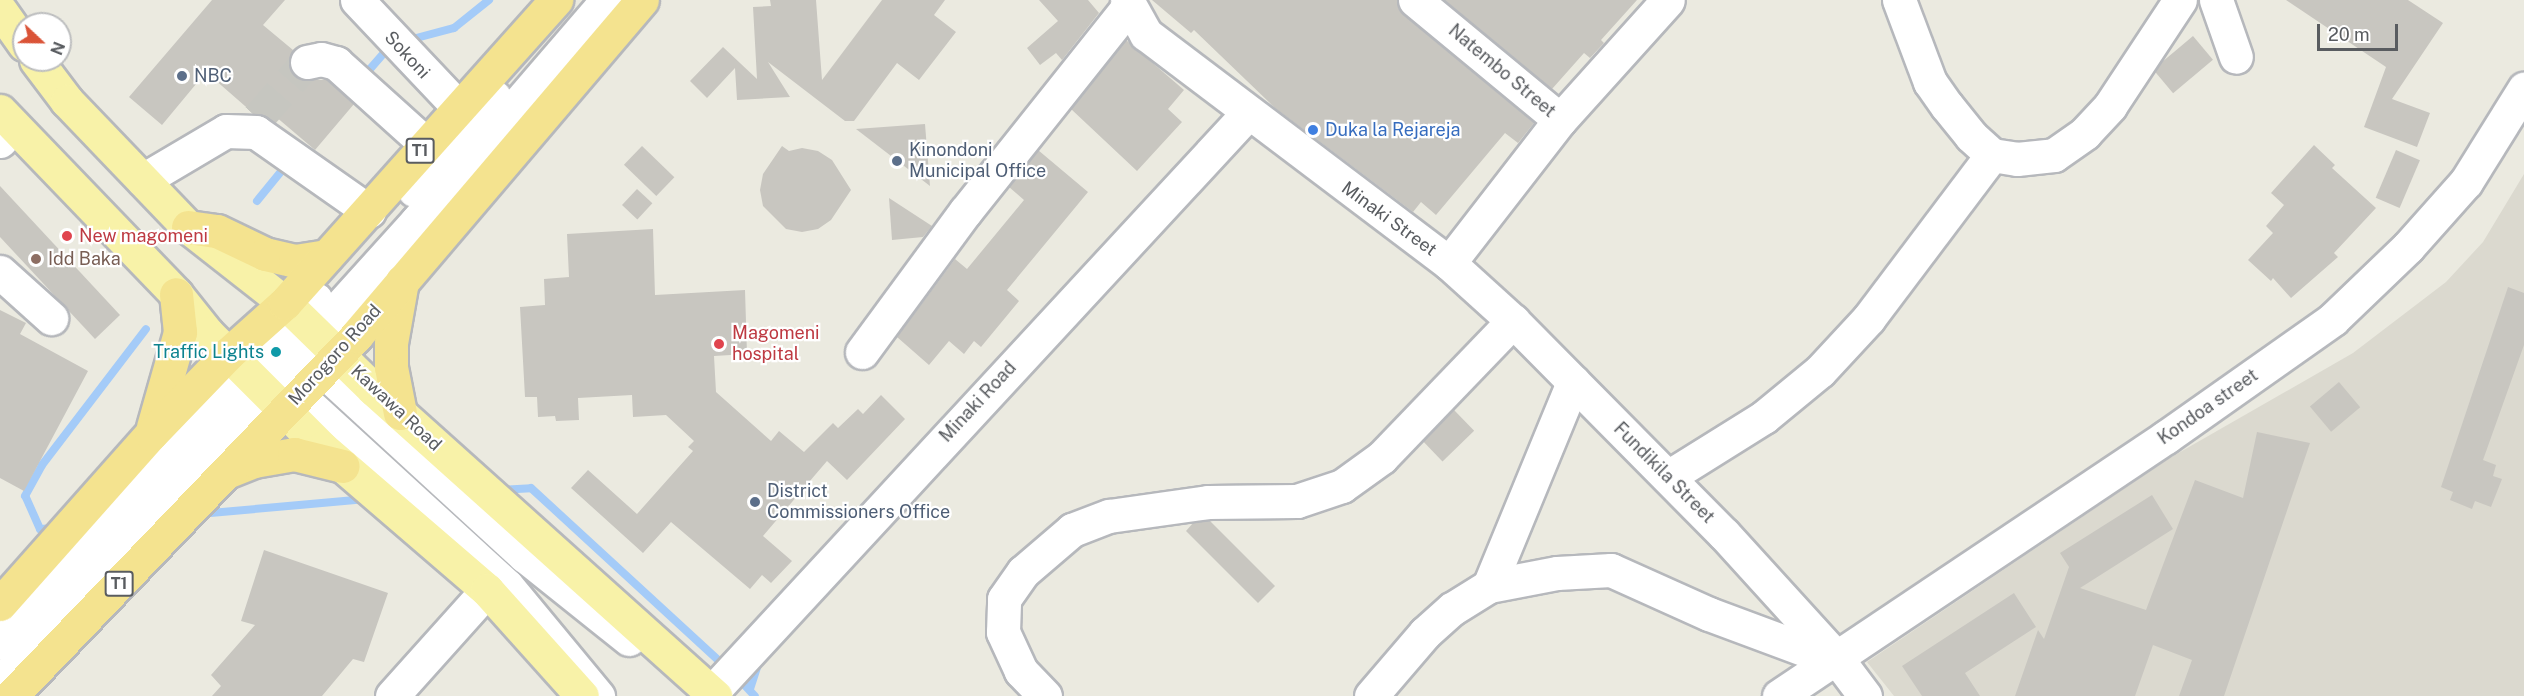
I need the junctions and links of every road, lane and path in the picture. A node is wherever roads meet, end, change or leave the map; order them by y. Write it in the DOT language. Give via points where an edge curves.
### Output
graph roads {
  1 [pos="357,0"];
  2 [pos="556,0"];
  3 [pos="581,0"];
  4 [pos="607,0"];
  5 [pos="642,0"];
  6 [pos="1415,0"];
  7 [pos="1668,0"];
  8 [pos="1899,0"];
  9 [pos="2180,0"];
  10 [pos="2216,0"];
  11 [pos="1128,3"];
  12 [pos="0,10"];
  13 [pos="12,27"];
  14 [pos="2236,57"];
  15 [pos="307,62"];
  16 [pos="45,72"];
  17 [pos="2524,89"];
  18 [pos="459,108"];
  19 [pos="1247,114"];
  20 [pos="1560,120"];
  21 [pos="4,126"];
  22 [pos="426,144"];
  23 [pos="1992,155"];
  24 [pos="143,180"];
  25 [pos="369,211"];
  26 [pos="188,227"];
  27 [pos="327,256"];
  28 [pos="1449,263"];
  29 [pos="0,272"];
  30 [pos="402,279"];
  31 [pos="176,294"];
  32 [pos="51,318"];
  33 [pos="1513,321"];
  34 [pos="296,326"];
  35 [pos="861,352"];
  36 [pos="331,363"];
  37 [pos="266,379"];
  38 [pos="1573,382"];
  39 [pos="400,413"];
  40 [pos="151,434"];
  41 [pos="343,466"];
  42 [pos="226,472"];
  43 [pos="1668,477"];
  44 [pos="1489,586"];
  45 [pos="487,590"];
  46 [pos="0,604"];
  47 [pos="0,642"];
  48 [pos="1833,657"];
  49 [pos="0,683"];
  50 [pos="706,695"];
  51 [pos="11,696"];
  52 [pos="392,696"];
  53 [pos="582,696"];
  54 [pos="598,696"];
  55 [pos="1045,696"];
  56 [pos="1371,696"];
  57 [pos="1779,696"];
  58 [pos="1865,696"];
  1 -- 18 [label="street, Sokoni"];
  2 -- 18 [label="highway, Morogoro Road / T1"];
  3 -- 34 [label="street, Morogoro Road"];
  4 -- 34 [label="street, Morogoro Road" via="417,221"];
  5 -- 30 [label="highway, Morogoro Road / T1"];
  6 -- 20 [label="street, Natembo Street"];
  7 -- 20 [label="street, Minaki Street"];
  8 -- 23 [label="street" via="1930,82 1971,136"];
  9 -- 23 [label="street" via="2110,106 2085,133 2054,155 2017,159"];
  10 -- 14 [label="street"];
  11 -- 19 [label="street, Minaki Street" via="1146,34"];
  11 -- 35 [label="street"];
  12 -- 13 [label="main road"];
  15 -- 22 [label="street" via="321,59 336,63"];
  16 -- 24 [label="main road, Kawawa Road" via="67,101"];
  17 -- 48 [label="street, Kondoa street" via="2466,182 2408,247 2332,319 2166,437"];
  18 -- 22 [label="highway, Morogoro Road / T1"];
  19 -- 28 [label="street, Minaki Street"];
  19 -- 50 [label="street, Minaki Road"];
  20 -- 28 [label="street, Minaki Street"];
  21 -- 31 [label="main road"];
  22 -- 25 [label="highway, Morogoro Road / T1"];
  23 -- 43 [label="street" via="1869,318 1820,371 1764,417"];
  24 -- 25 [label="street" via="226,131 256,132"];
  24 -- 26 [label="main road, Kawawa Road"];
  25 -- 27 [label="highway, Morogoro Road / T1"];
  26 -- 27 [label="highway" via="218,231 265,254 295,261"];
  26 -- 34 [label="main road, Kawawa Road"];
  27 -- 34 [label="highway, Morogoro Road / T1"];
  28 -- 33 [label="street, Fundikila Street"];
  29 -- 32 [label="street"];
  30 -- 36 [label="highway, Morogoro Road / T1"];
  30 -- 39 [label="highway" via="391,343 391,367"];
  31 -- 37 [label="main road" via="207,333"];
  31 -- 40 [label="highway" via="180,332"];
  33 -- 38 [label="street, Fundikila Street"];
  33 -- 55 [label="street" via="1382,457 1342,486 1297,501 1208,502 1109,516 1072,530 1023,572 1004,599 1003,632 1021,671"];
  34 -- 36 [label="main road, Kawawa Road"];
  34 -- 37 [label="highway, Morogoro Road / T1"];
  34 -- 37 [label="street, Morogoro Road"];
  36 -- 37 [label="highway, Morogoro Road / T1"];
  36 -- 39 [label="main road, Kawawa Road"];
  36 -- 50 [label="street, Kawawa Road" via="525,556"];
  37 -- 40 [label="highway, Morogoro Road / T1"];
  37 -- 41 [label="main road"];
  37 -- 42 [label="highway, Morogoro Road / T1"];
  37 -- 47 [label="street, Morogoro Road"];
  37 -- 49 [label="street, Morogoro Road"];
  37 -- 54 [label="street" via="507,586"];
  38 -- 43 [label="street, Fundikila Street"];
  38 -- 44 [label="street"];
  39 -- 50 [label="main road, Kawawa Road"];
  40 -- 46 [label="highway, Morogoro Road / T1"];
  41 -- 42 [label="highway" via="294,454 254,461"];
  41 -- 45 [label="main road"];
  42 -- 51 [label="highway, Morogoro Road / T1"];
  43 -- 48 [label="street, Fundikila Street"];
  44 -- 48 [label="street" via="1557,573 1611,570 1709,614"];
  44 -- 56 [label="street" via="1452,609 1425,633"];
  45 -- 52 [label="street"];
  45 -- 53 [label="main road"];
  48 -- 57 [label="street"];
  48 -- 58 [label="street, Fundikila Street"];
}
